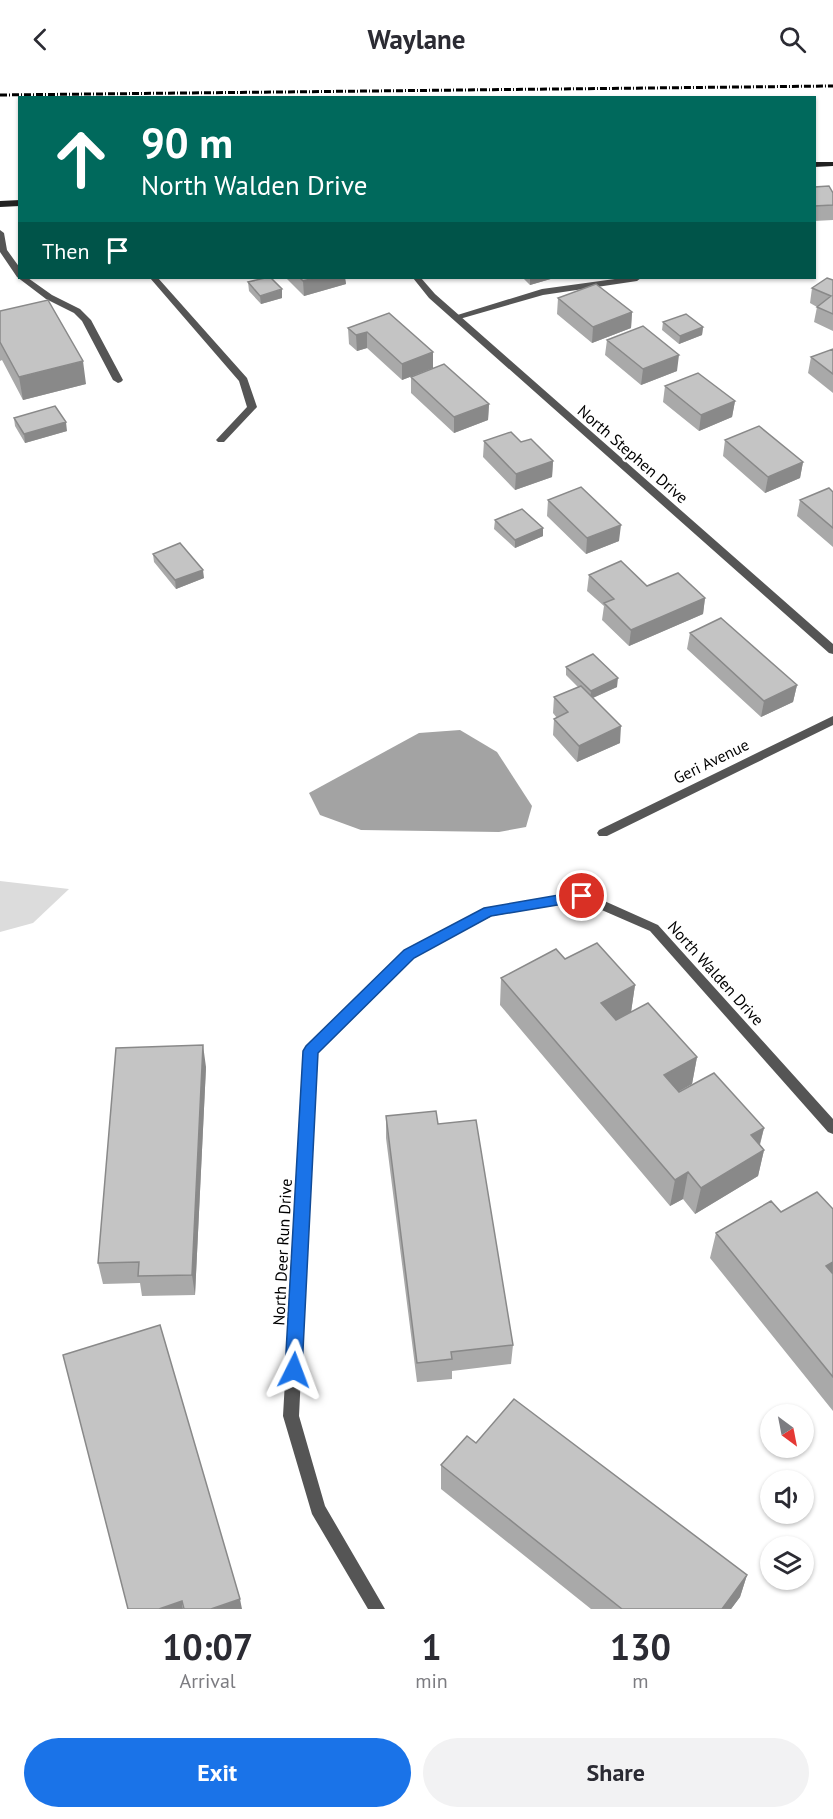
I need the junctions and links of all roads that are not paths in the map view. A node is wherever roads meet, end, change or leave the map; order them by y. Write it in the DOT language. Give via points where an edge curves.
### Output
graph roads {
  1 [pos="833,164"];
  2 [pos="816,165"];
  3 [pos="18,203"];
  4 [pos="0,204"];
  5 [pos="0,232"];
  6 [pos="18,272"];
  7 [pos="25,279"];
  8 [pos="155,279"];
  9 [pos="418,279"];
  10 [pos="630,279"];
  11 [pos="456,317"];
  12 [pos="118,380"];
  13 [pos="221,440"];
  14 [pos="833,650"];
  15 [pos="833,720"];
  16 [pos="603,833"];
  17 [pos="409,954"];
  18 [pos="833,1128"];
  19 [pos="377,1609"];
  1 -- 2 [label="street"];
  3 -- 4 [label="street"];
  5 -- 6 [label="street" via="3,250"];
  7 -- 12 [label="street" via="77,311"];
  8 -- 13 [label="street" via="244,380 252,407"];
  9 -- 11 [label="street, North Stephen Drive"];
  10 -- 11 [label="street" via="542,292"];
  11 -- 14 [label="street, North Stephen Drive"];
  15 -- 16 [label="street, Geri Avenue"];
  17 -- 18 [label="street, North Walden Drive" via="489,912 582,896 654,928"];
  17 -- 19 [label="street, North Deer Run Drive" via="311,1051 291,1416 318,1509"];
}
